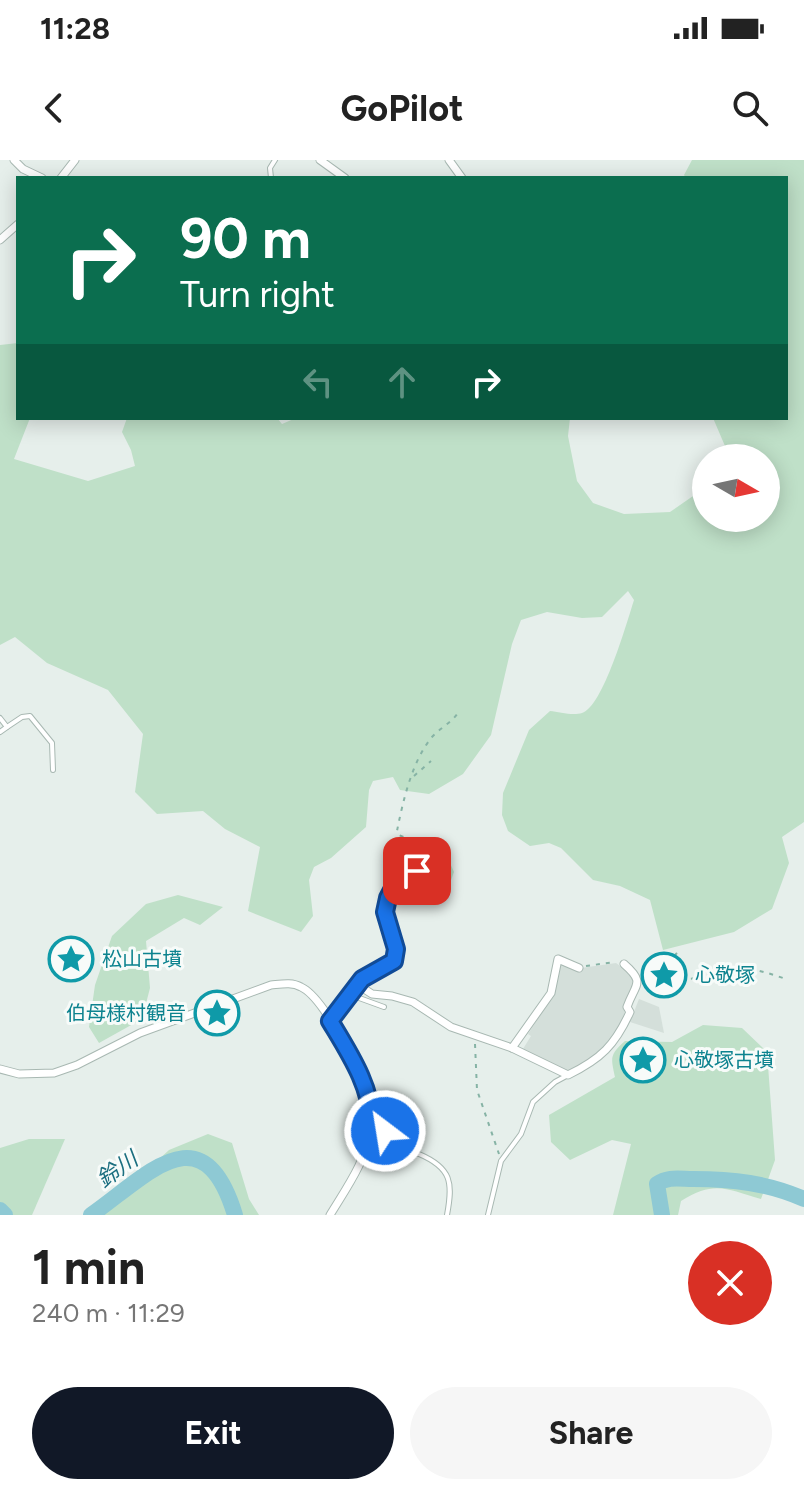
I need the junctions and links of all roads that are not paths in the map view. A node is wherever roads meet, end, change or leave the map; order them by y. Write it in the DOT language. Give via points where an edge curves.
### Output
graph roads {
  1 [pos="14,160"];
  2 [pos="75,160"];
  3 [pos="320,160"];
  4 [pos="38,176"];
  5 [pos="63,176"];
  6 [pos="342,176"];
  7 [pos="16,226"];
  8 [pos="0,240"];
  9 [pos="0,718"];
  10 [pos="7,727"];
  11 [pos="0,732"];
  12 [pos="53,770"];
  13 [pos="446,860"];
  14 [pos="405,874"];
  15 [pos="624,964"];
  16 [pos="579,968"];
  17 [pos="358,985"];
  18 [pos="351,995"];
  19 [pos="384,1007"];
  20 [pos="330,1021"];
  21 [pos="512,1048"];
  22 [pos="0,1069"];
  23 [pos="568,1075"];
  24 [pos="371,1126"];
  25 [pos="330,1215"];
  26 [pos="447,1215"];
  27 [pos="488,1215"];
  1 -- 4 [label="street"];
  2 -- 5 [label="street"];
  3 -- 6 [label="street"];
  7 -- 8 [label="street"];
  9 -- 10 [label="lane"];
  10 -- 11 [label="lane"];
  10 -- 12 [label="lane" via="30,716 52,743"];
  13 -- 14 [label="lane" via="434,858"];
  14 -- 17 [label="street" via="385,912 397,955"];
  15 -- 23 [label="street" via="638,981 618,1038 589,1065"];
  16 -- 21 [label="street" via="558,959 551,993"];
  17 -- 18 [label="street"];
  17 -- 21 [label="street" via="372,994 413,1002 451,1027"];
  18 -- 19 [label="lane"];
  18 -- 20 [label="street"];
  20 -- 22 [label="street" via="301,986 271,985 140,1033 54,1073"];
  20 -- 24 [label="street" via="364,1085"];
  21 -- 23 [label="street"];
  23 -- 27 [label="lane" via="533,1102 521,1134 501,1161"];
  24 -- 25 [label="street" via="364,1155"];
  24 -- 26 [label="lane" via="446,1175 451,1183"];
}
